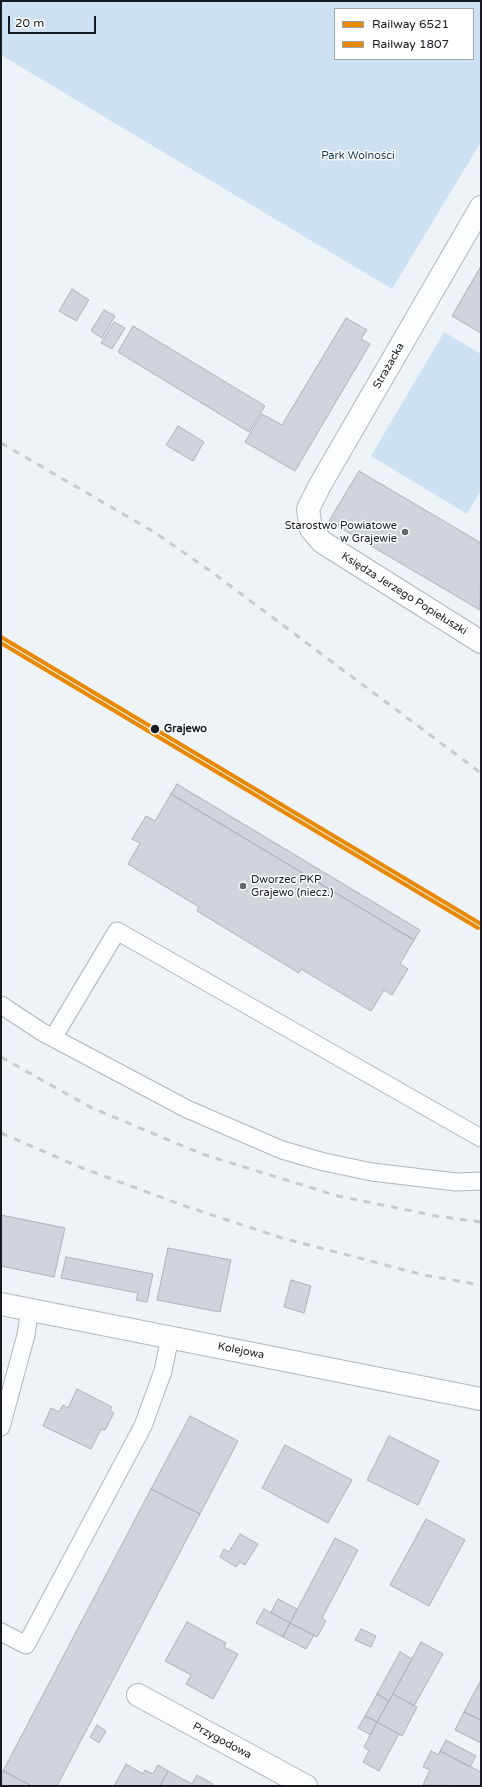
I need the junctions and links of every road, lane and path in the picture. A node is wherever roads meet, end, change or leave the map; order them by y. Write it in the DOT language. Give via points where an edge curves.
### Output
graph roads {
  1 [pos="481,207"];
  2 [pos="310,529"];
  3 [pos="481,642"];
  4 [pos="1,1005"];
  5 [pos="53,1038"];
  6 [pos="481,1138"];
  7 [pos="481,1181"];
  8 [pos="1,1304"];
  9 [pos="30,1308"];
  10 [pos="170,1337"];
  11 [pos="481,1399"];
  12 [pos="1,1426"];
  13 [pos="1,1632"];
  14 [pos="138,1695"];
  15 [pos="306,1786"];
  1 -- 2 [label="street, Strażacka" via="320,485 308,509"];
  2 -- 3 [label="street, Księdza Jerzego Popiełuszki" via="322,542 339,554"];
  4 -- 5 [label="lane"];
  5 -- 6 [label="lane" via="116,931"];
  5 -- 7 [label="lane" via="187,1108 282,1150 372,1172 456,1182"];
  8 -- 9 [label="street, Kolejowa"];
  9 -- 10 [label="street, Kolejowa"];
  9 -- 12 [label="lane" via="26,1335"];
  10 -- 11 [label="street, Kolejowa"];
  10 -- 13 [label="lane" via="163,1371 143,1426 26,1645"];
  14 -- 15 [label="street, Przygodowa"];
}
